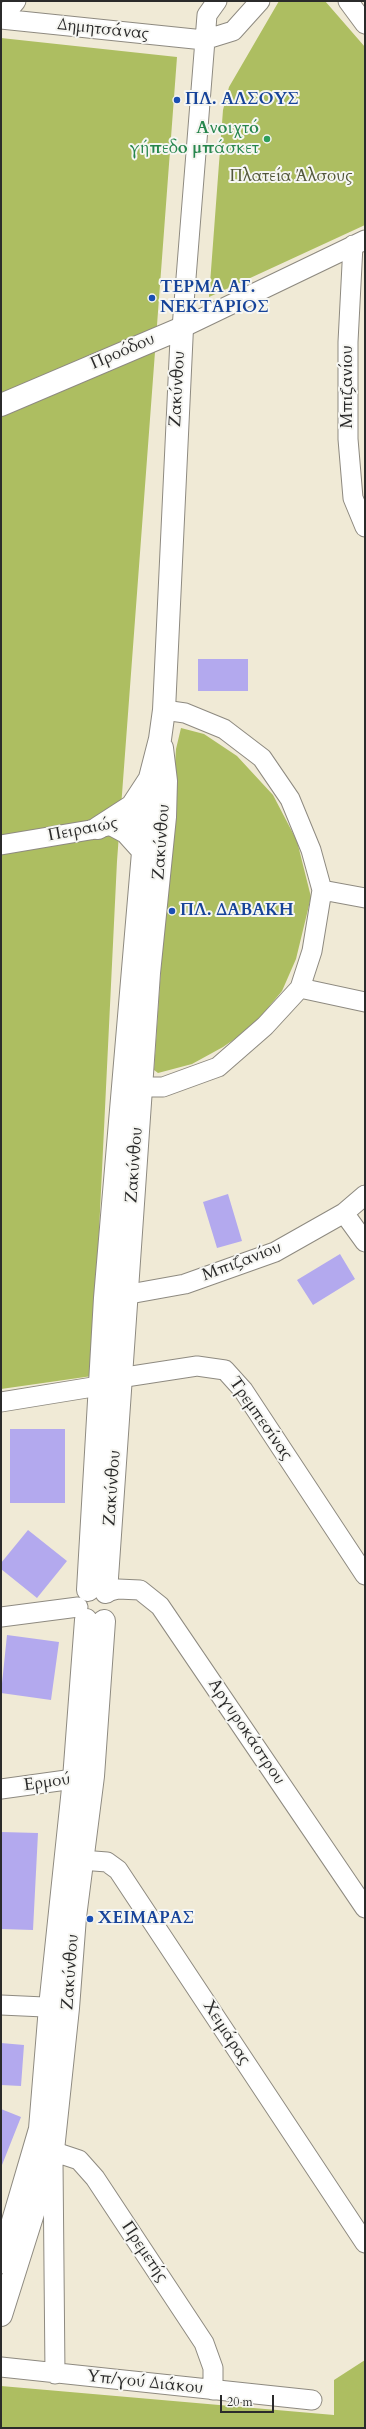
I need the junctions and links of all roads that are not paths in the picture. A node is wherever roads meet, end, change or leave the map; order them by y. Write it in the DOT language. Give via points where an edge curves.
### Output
graph roads {
  1 [pos="16,1"];
  2 [pos="217,1"];
  3 [pos="260,1"];
  4 [pos="348,1"];
  5 [pos="1,19"];
  6 [pos="365,24"];
  7 [pos="204,40"];
  8 [pos="359,243"];
  9 [pos="182,328"];
  10 [pos="1,404"];
  11 [pos="365,527"];
  12 [pos="164,710"];
  13 [pos="160,739"];
  14 [pos="150,778"];
  15 [pos="156,817"];
  16 [pos="106,826"];
  17 [pos="1,845"];
  18 [pos="144,852"];
  19 [pos="322,890"];
  20 [pos="365,898"];
  21 [pos="300,988"];
  22 [pos="365,1002"];
  23 [pos="141,1087"];
  24 [pos="365,1195"];
  25 [pos="344,1213"];
  26 [pos="365,1242"];
  27 [pos="116,1297"];
  28 [pos="119,1378"];
  29 [pos="99,1386"];
  30 [pos="1,1402"];
  31 [pos="365,1575"];
  32 [pos="92,1606"];
  33 [pos="1,1617"];
  34 [pos="83,1777"];
  35 [pos="1,1789"];
  36 [pos="74,1860"];
  37 [pos="365,1908"];
  38 [pos="1,2005"];
  39 [pos="59,2007"];
  40 [pos="44,2148"];
  41 [pos="357,2218"];
  42 [pos="365,2243"];
  43 [pos="1,2262"];
  44 [pos="1,2315"];
  45 [pos="1,2367"];
  46 [pos="55,2374"];
  47 [pos="213,2390"];
  48 [pos="312,2400"];
  1 -- 5 [label="street"];
  2 -- 7 [label="street, Ζακύνθου" via="207,16"];
  3 -- 7 [label="street" via="233,31"];
  4 -- 6 [label="street"];
  5 -- 7 [label="street, Δημητσάνας"];
  7 -- 9 [label="street, Ζακύνθου"];
  8 -- 9 [label="street, Προόδου"];
  8 -- 11 [label="street, Μπιζανίου" via="348,342 348,439 353,498"];
  9 -- 10 [label="street, Προόδου"];
  9 -- 12 [label="street, Ζακύνθου"];
  12 -- 13 [label="street, Ζακύνθου"];
  12 -- 19 [label="street" via="185,713 224,729 262,758 290,799 311,850"];
  13 -- 14 [label="street, Ζακύνθου"];
  13 -- 15 [label="street, Ζακύνθου" via="166,781"];
  14 -- 15 [label="street, Ζακύνθου"];
  14 -- 16 [label="street" via="132,806"];
  15 -- 16 [label="street, Πειραιώς"];
  15 -- 18 [label="street, Ζακύνθου"];
  15 -- 23 [label="street, Ζακύνθου"];
  16 -- 17 [label="street, Πειραιώς"];
  16 -- 18 [label="street" via="126,832"];
  18 -- 27 [label="street, Ζακύνθου"];
  19 -- 20 [label="street"];
  19 -- 21 [label="street" via="312,951"];
  21 -- 22 [label="street"];
  21 -- 23 [label="street" via="265,1026 218,1067 163,1087"];
  23 -- 27 [label="street, Ζακύνθου"];
  24 -- 25 [label="street, Μπιζανίου"];
  25 -- 26 [label="street"];
  25 -- 27 [label="street, Μπιζανίου" via="275,1252 185,1284"];
  27 -- 28 [label="street, Ζακύνθου"];
  27 -- 29 [label="street, Ζακύνθου"];
  28 -- 29 [label="street, Τρεμπεσίνας"];
  28 -- 31 [label="street, Τρεμπεσίνας" via="197,1366 225,1370 243,1390"];
  28 -- 32 [label="street, Ζακύνθου"];
  29 -- 30 [label="street, Τρεμπεσίνας"];
  29 -- 32 [label="street, Ζακύνθου"];
  32 -- 33 [label="street, Αργυροκάστρου"];
  32 -- 34 [label="street, Ζακύνθου"];
  32 -- 37 [label="street, Αργυροκάστρου" via="118,1588 140,1590 160,1606"];
  34 -- 35 [label="street, Ερμού"];
  34 -- 36 [label="street, Ζακύνθου"];
  36 -- 39 [label="street, Ζακύνθου" via="74,1917"];
  36 -- 41 [label="street, Χειμάρας" via="107,1862 118,1870"];
  38 -- 39 [label="street"];
  39 -- 40 [label="street, Ζακύνθου"];
  40 -- 43 [label="street, Ζακύνθου"];
  40 -- 44 [label="street, Ζακύνθου"];
  40 -- 46 [label="street"];
  40 -- 47 [label="street, Πρεμετής" via="78,2160 95,2178 204,2343 213,2368"];
  41 -- 42 [label="street, Χειμάρας"];
  45 -- 46 [label="street, Υπ/γού Διάκου"];
  46 -- 47 [label="street, Υπ/γού Διάκου"];
  47 -- 48 [label="street, Υπ/γού Διάκου"];
}
